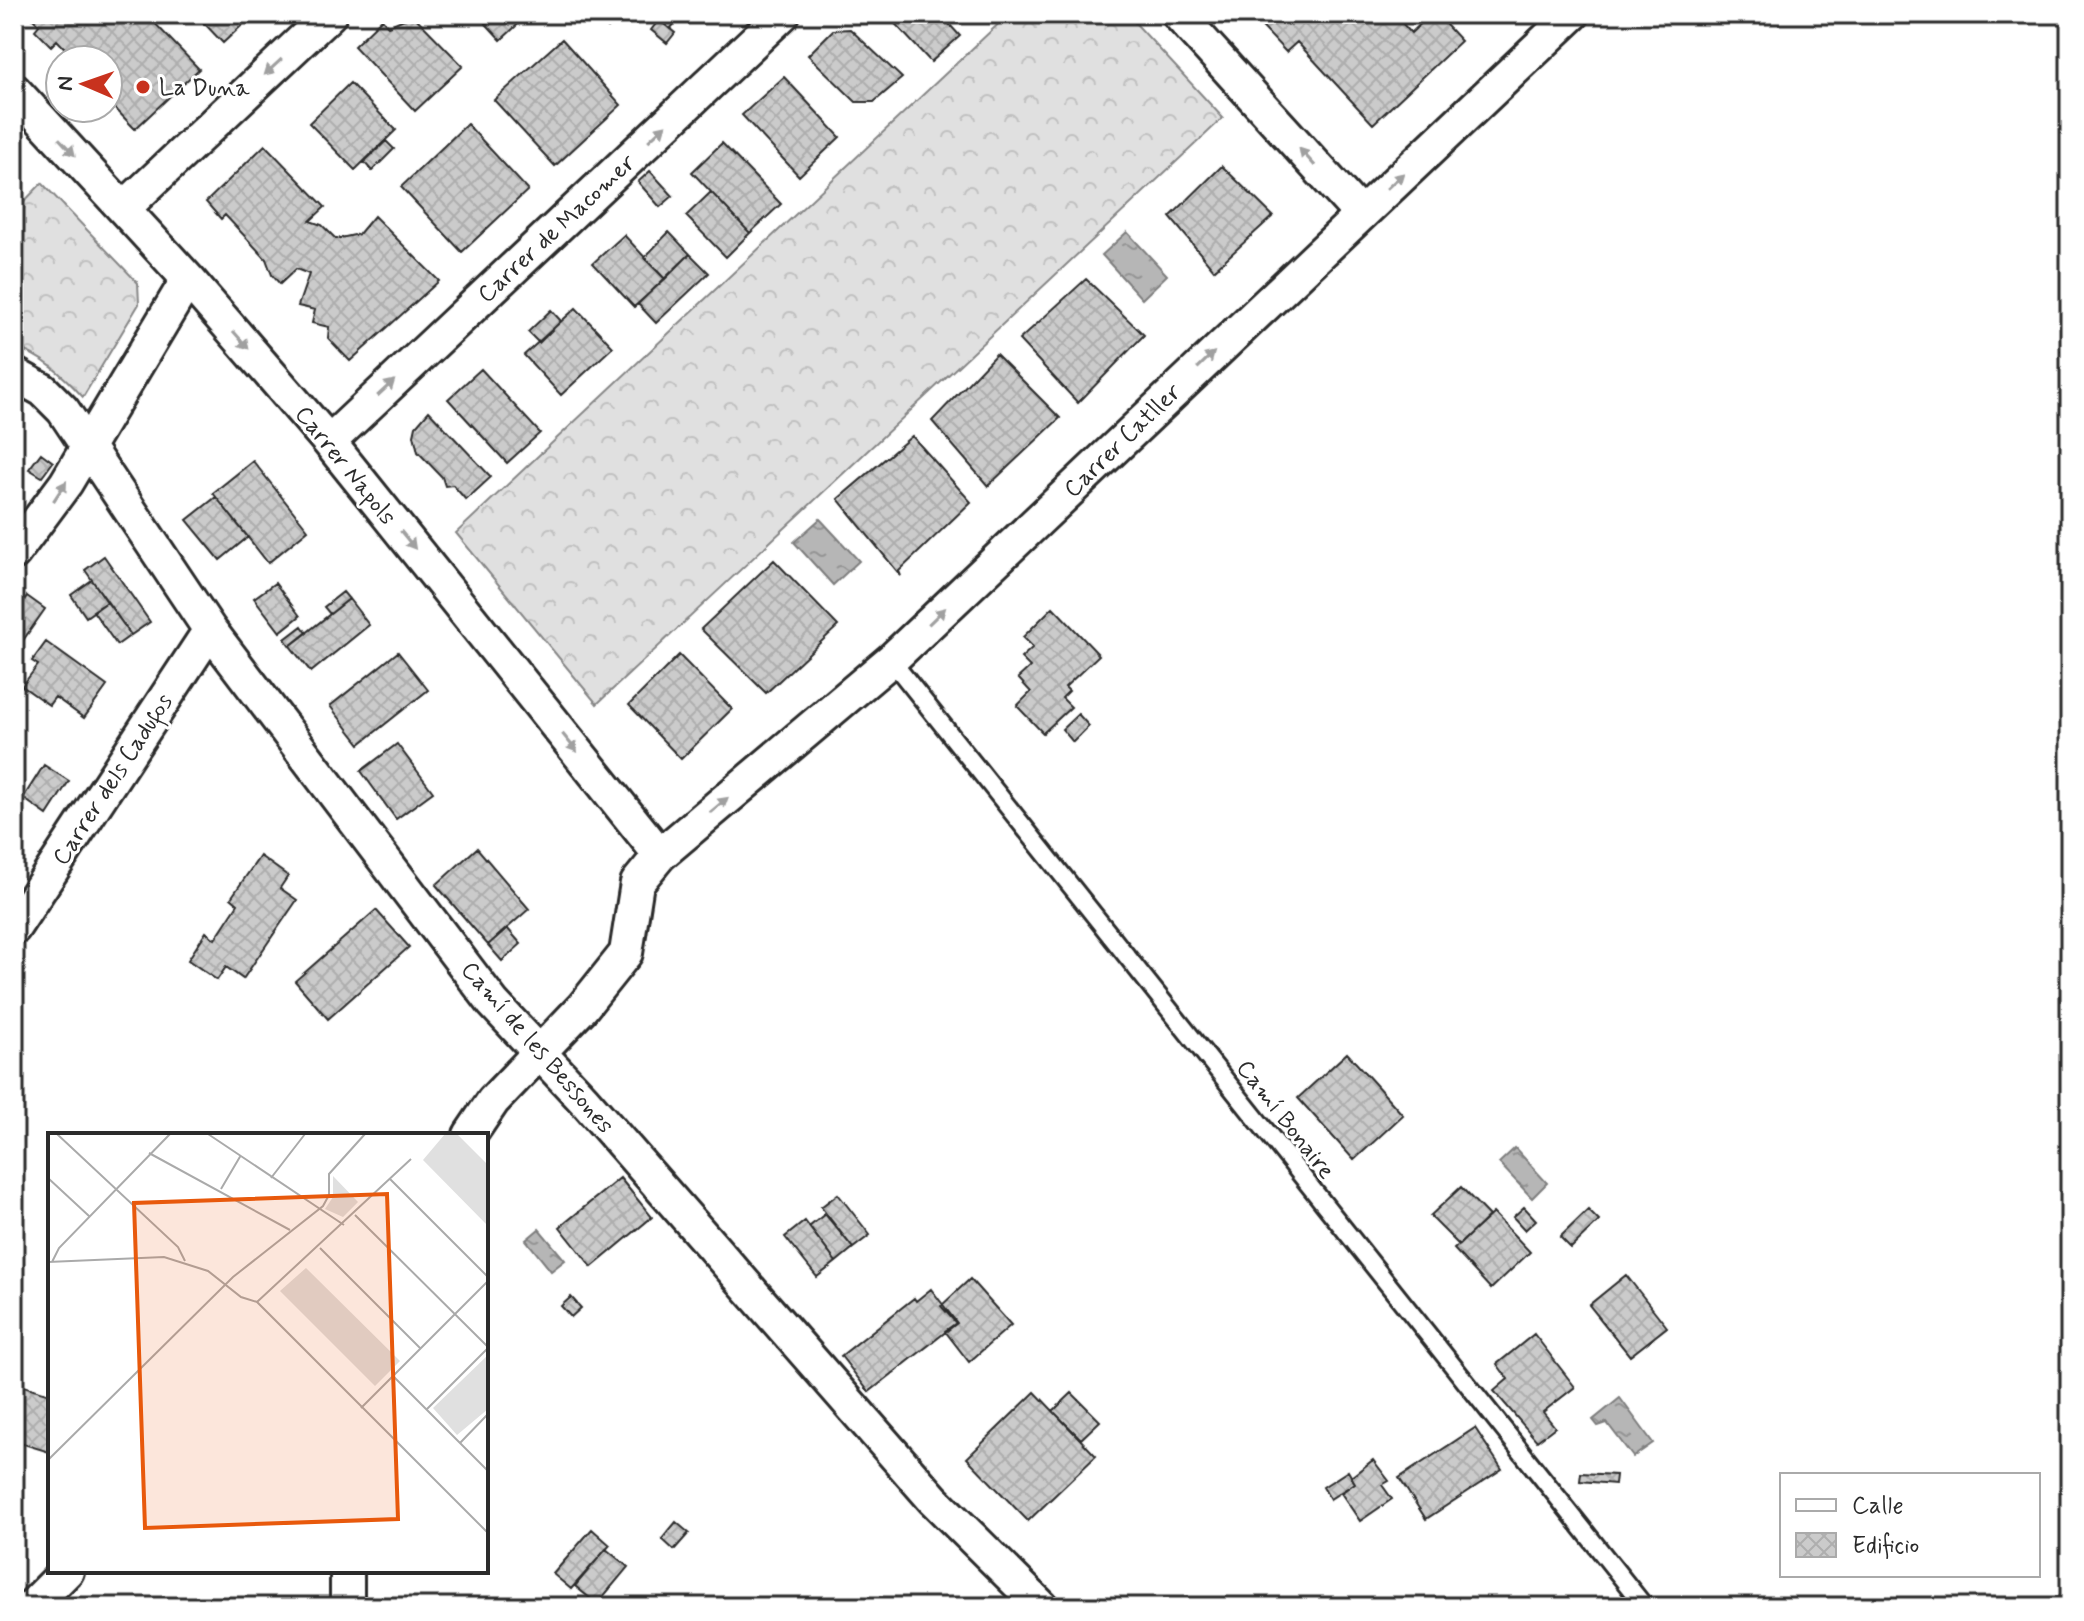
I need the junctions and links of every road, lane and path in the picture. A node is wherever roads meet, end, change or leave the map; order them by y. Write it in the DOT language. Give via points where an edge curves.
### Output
graph roads {
  1 [pos="330,14"];
  2 [pos="783,14"];
  3 [pos="1178,14"];
  4 [pos="1573,14"];
  5 [pos="14,90"];
  6 [pos="124,208"];
  7 [pos="1360,214"];
  8 [pos="188,279"];
  9 [pos="14,374"];
  10 [pos="329,442"];
  11 [pos="87,444"];
  12 [pos="14,553"];
  13 [pos="210,630"];
  14 [pos="891,660"];
  15 [pos="660,855"];
  16 [pos="14,928"];
  17 [pos="538,1052"];
  18 [pos="471,1133"];
  19 [pos="65,1573"];
  20 [pos="347,1573"];
  21 [pos="31,1607"];
  22 [pos="347,1607"];
  23 [pos="1042,1607"];
  24 [pos="1645,1607"];
  1 -- 6 [label="street, one-way"];
  10 -- 2 [label="street, Carrer de Macomer, one-way"];
  7 -- 3 [label="street, one-way"];
  7 -- 4 [label="street, Carrer Catller, one-way"];
  5 -- 6 [label="street, Carrer Napols, one-way"];
  6 -- 8 [label="street, Carrer Napols"];
  14 -- 7 [label="street, Carrer Catller, one-way"];
  8 -- 10 [label="street, Carrer Napols, one-way"];
  8 -- 11 [label="street"];
  9 -- 11 [label="street, Camí de les Bessones" via="43,390"];
  10 -- 15 [label="street, Carrer Napols, one-way"];
  12 -- 11 [label="street, one-way"];
  11 -- 13 [label="street, Camí de les Bessones"];
  13 -- 16 [label="street, Carrer dels Cadufos"];
  13 -- 17 [label="street, Camí de les Bessones" via="493,1003"];
  15 -- 14 [label="street, Carrer Catller, one-way"];
  14 -- 24 [label="lane, Camí Bonaire"];
  15 -- 17 [label="street, Carrer Catller" via="637,883 626,953"];
  17 -- 18 [label="street, Carrer Catller"];
  17 -- 23 [label="street, Camí de les Bessones" via="933,1499"];
  19 -- 21 [label="street"];
  20 -- 22 [label="street"];
}
